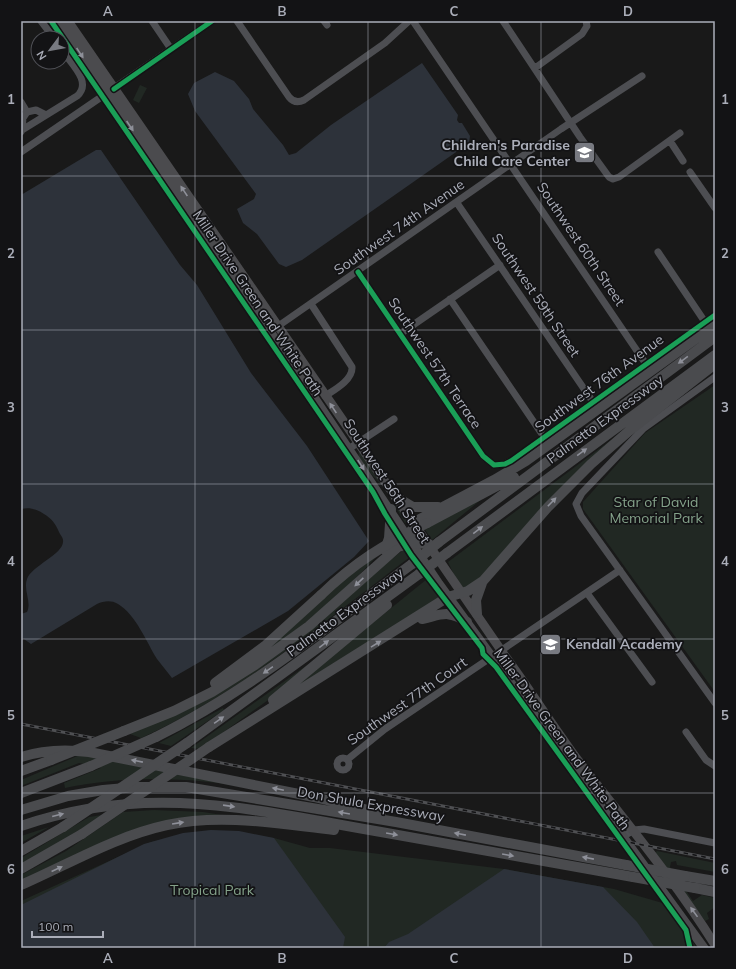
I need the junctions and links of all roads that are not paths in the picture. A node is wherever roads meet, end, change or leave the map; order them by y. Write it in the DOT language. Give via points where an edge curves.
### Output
graph roads {
  1 [pos="41,21"];
  2 [pos="58,21"];
  3 [pos="68,21"];
  4 [pos="152,21"];
  5 [pos="212,21"];
  6 [pos="238,21"];
  7 [pos="409,21"];
  8 [pos="413,21"];
  9 [pos="503,21"];
  10 [pos="587,24"];
  11 [pos="48,30"];
  12 [pos="171,49"];
  13 [pos="70,62"];
  14 [pos="535,68"];
  15 [pos="642,76"];
  16 [pos="111,91"];
  17 [pos="21,102"];
  18 [pos="27,112"];
  19 [pos="46,115"];
  20 [pos="571,123"];
  21 [pos="21,131"];
  22 [pos="680,133"];
  23 [pos="670,142"];
  24 [pos="21,152"];
  25 [pos="684,161"];
  26 [pos="511,165"];
  27 [pos="690,172"];
  28 [pos="457,203"];
  29 [pos="714,203"];
  30 [pos="658,252"];
  31 [pos="500,265"];
  32 [pos="358,272"];
  33 [pos="450,299"];
  34 [pos="311,304"];
  35 [pos="715,315"];
  36 [pos="710,323"];
  37 [pos="274,329"];
  38 [pos="400,334"];
  39 [pos="715,337"];
  40 [pos="715,355"];
  41 [pos="646,364"];
  42 [pos="715,364"];
  43 [pos="715,376"];
  44 [pos="321,399"];
  45 [pos="593,402"];
  46 [pos="394,419"];
  47 [pos="544,437"];
  48 [pos="354,446"];
  49 [pos="554,456"];
  50 [pos="494,465"];
  51 [pos="396,498"];
  52 [pos="442,507"];
  53 [pos="391,509"];
  54 [pos="415,524"];
  55 [pos="412,543"];
  56 [pos="429,544"];
  57 [pos="376,566"];
  58 [pos="620,570"];
  59 [pos="483,581"];
  60 [pos="407,583"];
  61 [pos="462,592"];
  62 [pos="587,593"];
  63 [pos="448,597"];
  64 [pos="477,614"];
  65 [pos="416,618"];
  66 [pos="467,622"];
  67 [pos="502,651"];
  68 [pos="494,656"];
  69 [pos="652,682"];
  70 [pos="715,703"];
  71 [pos="160,716"];
  72 [pos="253,718"];
  73 [pos="686,732"];
  74 [pos="21,757"];
  75 [pos="348,759"];
  76 [pos="46,762"];
  77 [pos="715,766"];
  78 [pos="21,771"];
  79 [pos="21,776"];
  80 [pos="21,793"];
  81 [pos="21,810"];
  82 [pos="396,822"];
  83 [pos="21,826"];
  84 [pos="354,828"];
  85 [pos="634,830"];
  86 [pos="624,836"];
  87 [pos="715,843"];
  88 [pos="21,851"];
  89 [pos="21,869"];
  90 [pos="715,881"];
  91 [pos="21,885"];
  92 [pos="715,892"];
  93 [pos="715,945"];
  94 [pos="704,948"];
  1 -- 11 [label="street"];
  2 -- 16 [label="main road, Southwest 56th Street, one-way"];
  3 -- 16 [label="main road, Southwest 56th Street"];
  4 -- 12 [label="street"];
  5 -- 12 [label="street"];
  6 -- 7 [label="street" via="289,97 296,102 304,100 386,43"];
  8 -- 26 [label="street, Southwest 60th Street"];
  9 -- 14 [label="street"];
  10 -- 14 [label="street" via="578,37"];
  12 -- 16 [label="street"];
  13 -- 19 [label="street" via="84,86 77,96"];
  14 -- 20 [label="street"];
  15 -- 20 [label="street, Southwest 74th Avenue"];
  16 -- 24 [label="street"];
  16 -- 37 [label="main road, Southwest 56th Street"];
  17 -- 18 [label="street"];
  18 -- 19 [label="street" via="36,110"];
  18 -- 21 [label="street" via="23,118"];
  19 -- 21 [label="street"];
  20 -- 23 [label="street" via="607,175 614,178"];
  20 -- 26 [label="street, Southwest 74th Avenue"];
  22 -- 23 [label="street"];
  23 -- 25 [label="street"];
  26 -- 28 [label="street, Southwest 74th Avenue"];
  26 -- 41 [label="street, Southwest 60th Street"];
  27 -- 29 [label="street"];
  28 -- 31 [label="street, Southwest 59th Street"];
  28 -- 32 [label="street, Southwest 74th Avenue"];
  30 -- 36 [label="street"];
  31 -- 33 [label="street"];
  31 -- 45 [label="street, Southwest 59th Street"];
  32 -- 34 [label="street, Southwest 74th Avenue"];
  32 -- 38 [label="street, Southwest 57th Terrace"];
  33 -- 38 [label="street"];
  33 -- 47 [label="street"];
  34 -- 37 [label="street, Southwest 74th Avenue"];
  34 -- 44 [label="street" via="350,361 352,371 343,383"];
  35 -- 36 [label="street, Southwest 76th Avenue"];
  36 -- 41 [label="street, Southwest 76th Avenue"];
  36 -- 52 [label="highway" via="526,461"];
  37 -- 44 [label="main road, Southwest 56th Street"];
  38 -- 50 [label="street, Southwest 57th Terrace" via="483,456"];
  39 -- 49 [label="highway, Palmetto Expressway, one-way"];
  60 -- 40 [label="highway, Palmetto Expressway, one-way, bridge"];
  41 -- 45 [label="street, Southwest 76th Avenue"];
  59 -- 42 [label="highway, one-way" via="582,472 625,434"];
  43 -- 58 [label="street" via="635,436 576,502 579,513"];
  44 -- 48 [label="main road, Southwest 56th Street"];
  45 -- 47 [label="street, Southwest 76th Avenue"];
  46 -- 48 [label="street"];
  47 -- 50 [label="street, Southwest 76th Avenue" via="509,463"];
  48 -- 51 [label="main road, Southwest 56th Street"];
  48 -- 53 [label="main road, Southwest 56th Street, one-way"];
  49 -- 71 [label="highway, bridge" via="537,462 487,492 368,555 243,663"];
  49 -- 80 [label="highway, Palmetto Expressway, one-way, bridge" via="241,689 203,713 156,737"];
  51 -- 52 [label="highway" via="418,508"];
  51 -- 54 [label="main road, Southwest 56th Street"];
  52 -- 54 [label="highway"];
  53 -- 55 [label="main road, Southwest 56th Street"];
  53 -- 57 [label="highway" via="389,538"];
  54 -- 55 [label="highway" via="412,530"];
  54 -- 56 [label="main road, Southwest 56th Street"];
  55 -- 56 [label="highway"];
  55 -- 57 [label="highway" via="398,547"];
  55 -- 63 [label="main road, Southwest 56th Street"];
  56 -- 61 [label="main road, Southwest 56th Street"];
  57 -- 71 [label="highway, one-way" via="318,619 269,655 212,692"];
  58 -- 62 [label="street, Southwest 77th Court"];
  58 -- 70 [label="street"];
  59 -- 61 [label="highway"];
  59 -- 64 [label="highway" via="477,596"];
  60 -- 72 [label="highway" via="398,596"];
  88 -- 60 [label="highway, Palmetto Expressway, one-way, bridge" via="187,743"];
  61 -- 63 [label="highway"];
  61 -- 64 [label="main road, Southwest 56th Street"];
  62 -- 67 [label="street, Southwest 77th Court"];
  62 -- 69 [label="street"];
  63 -- 65 [label="highway"];
  63 -- 66 [label="main road, Southwest 56th Street"];
  64 -- 67 [label="main road, Southwest 56th Street"];
  65 -- 66 [label="highway" via="424,619 442,614 454,615"];
  72 -- 65 [label="highway, one-way"];
  66 -- 68 [label="main road, Southwest 56th Street"];
  67 -- 68 [label="street, Southwest 77th Court"];
  67 -- 85 [label="main road, Southwest 56th Street" via="577,758"];
  68 -- 75 [label="street, Southwest 77th Court" via="381,732"];
  68 -- 86 [label="main road, Southwest 56th Street"];
  71 -- 76 [label="highway, bridge"];
  72 -- 89 [label="highway, bridge" via="82,834"];
  73 -- 77 [label="street" via="706,760"];
  82 -- 74 [label="highway, one-way" via="388,814 314,797 89,752 47,751"];
  76 -- 78 [label="highway"];
  76 -- 79 [label="highway"];
  82 -- 81 [label="highway, Don Shula Expressway, one-way" via="186,787 103,790 68,796"];
  90 -- 82 [label="highway, Don Shula Expressway, one-way, bridge"];
  83 -- 84 [label="highway, Don Shula Expressway, one-way" via="60,814 100,806 168,802 218,805"];
  91 -- 84 [label="highway, one-way" via="128,836 181,822 222,819 334,830"];
  84 -- 92 [label="highway, Don Shula Expressway, one-way, bridge"];
  85 -- 86 [label="street"];
  85 -- 87 [label="street" via="646,829"];
  93 -- 85 [label="main road, Southwest 56th Street, one-way"];
  86 -- 94 [label="main road, Southwest 56th Street"];
}
